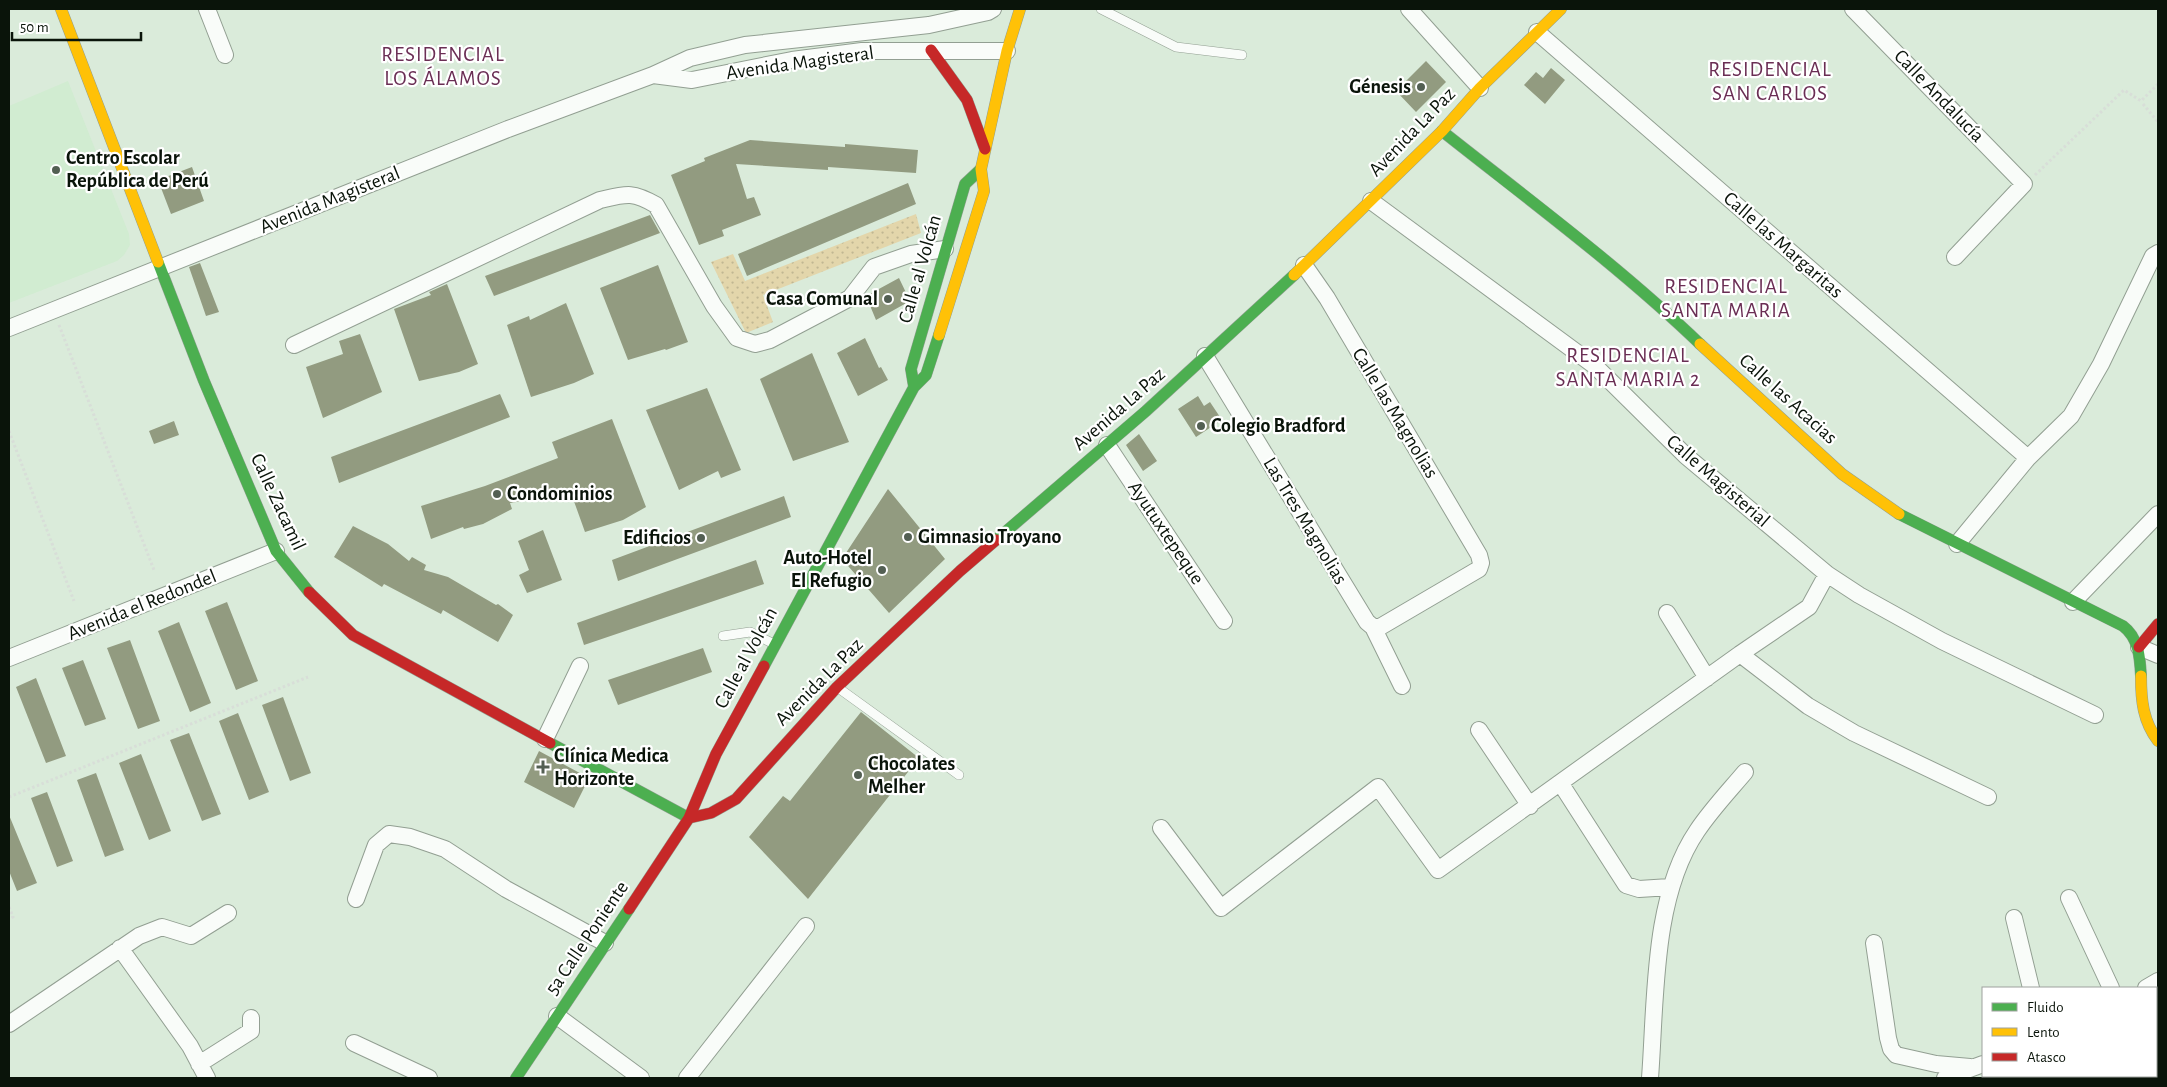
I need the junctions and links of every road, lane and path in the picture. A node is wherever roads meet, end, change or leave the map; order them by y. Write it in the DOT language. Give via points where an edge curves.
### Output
graph roads {
  1 [pos="61,9"];
  2 [pos="207,9"];
  3 [pos="993,9"];
  4 [pos="1020,9"];
  5 [pos="1101,9"];
  6 [pos="1409,9"];
  7 [pos="1561,9"];
  8 [pos="1853,9"];
  9 [pos="929,26"];
  10 [pos="1537,32"];
  11 [pos="931,50"];
  12 [pos="1007,51"];
  13 [pos="225,55"];
  14 [pos="1242,55"];
  15 [pos="653,75"];
  16 [pos="2158,84"];
  17 [pos="1480,88"];
  18 [pos="2143,104"];
  19 [pos="2158,122"];
  20 [pos="1442,131"];
  21 [pos="986,150"];
  22 [pos="981,169"];
  23 [pos="2024,184"];
  24 [pos="1371,201"];
  25 [pos="945,249"];
  26 [pos="2158,253"];
  27 [pos="1955,257"];
  28 [pos="1304,264"];
  29 [pos="159,268"];
  30 [pos="59,324"];
  31 [pos="9,328"];
  32 [pos="294,345"];
  33 [pos="1205,356"];
  34 [pos="914,387"];
  35 [pos="9,431"];
  36 [pos="1107,445"];
  37 [pos="2028,458"];
  38 [pos="2158,514"];
  39 [pos="1958,544"];
  40 [pos="276,551"];
  41 [pos="154,570"];
  42 [pos="1827,574"];
  43 [pos="74,601"];
  44 [pos="2073,602"];
  45 [pos="1667,612"];
  46 [pos="1224,621"];
  47 [pos="2158,624"];
  48 [pos="1373,627"];
  49 [pos="723,636"];
  50 [pos="774,644"];
  51 [pos="2139,647"];
  52 [pos="1740,654"];
  53 [pos="2158,655"];
  54 [pos="9,658"];
  55 [pos="580,666"];
  56 [pos="308,677"];
  57 [pos="1707,678"];
  58 [pos="1402,686"];
  59 [pos="837,687"];
  60 [pos="2095,714"];
  61 [pos="1479,730"];
  62 [pos="2154,736"];
  63 [pos="545,740"];
  64 [pos="2158,754"];
  65 [pos="1745,772"];
  66 [pos="959,775"];
  67 [pos="1561,784"];
  68 [pos="9,796"];
  69 [pos="1988,797"];
  70 [pos="1530,806"];
  71 [pos="689,818"];
  72 [pos="1162,828"];
  73 [pos="1670,888"];
  74 [pos="2069,898"];
  75 [pos="356,899"];
  76 [pos="9,907"];
  77 [pos="228,913"];
  78 [pos="2014,918"];
  79 [pos="9,919"];
  80 [pos="806,926"];
  81 [pos="605,943"];
  82 [pos="1874,943"];
  83 [pos="120,948"];
  84 [pos="2031,987"];
  85 [pos="2110,987"];
  86 [pos="557,1016"];
  87 [pos="252,1018"];
  88 [pos="9,1024"];
  89 [pos="354,1043"];
  90 [pos="1977,1065"];
  91 [pos="203,1071"];
  92 [pos="429,1078"];
  93 [pos="516,1078"];
  94 [pos="641,1078"];
  95 [pos="687,1078"];
  96 [pos="1650,1078"];
  97 [pos="1945,1078"];
  1 -- 29 [label="street, Calle Zacamil"];
  2 -- 13 [label="street"];
  3 -- 9 [label="street, Avenida Magisteral"];
  4 -- 12 [label="street, Calle al Volcán"];
  5 -- 14 [label="lane" via="1176,47"];
  6 -- 17 [label="street"];
  7 -- 10 [label="street, Avenida La Paz"];
  8 -- 23 [label="street, Calle Andalucía"];
  9 -- 11 [label="street"];
  9 -- 15 [label="street, Avenida Magisteral" via="745,45 690,58"];
  10 -- 17 [label="street, Avenida La Paz"];
  10 -- 37 [label="street, Calle las Margaritas"];
  11 -- 12 [label="street, Avenida Magisteral"];
  11 -- 15 [label="street, Avenida Magisteral" via="862,50 692,80"];
  11 -- 21 [label="street" via="967,100"];
  12 -- 21 [label="street, Calle al Volcán"];
  15 -- 29 [label="street, Avenida Magisteral"];
  16 -- 23 [label="path" via="2141,101 2124,90"];
  17 -- 20 [label="street, Avenida La Paz"];
  18 -- 19 [label="path"];
  20 -- 24 [label="street, Avenida La Paz"];
  20 -- 39 [label="street, Calle las Acacias" via="1671,316 1842,474 1896,513"];
  21 -- 22 [label="street, Calle al Volcán"];
  22 -- 25 [label="street, Calle al Volcán" via="965,184"];
  22 -- 34 [label="street, Calle al Volcán" via="984,191 926,375"];
  23 -- 27 [label="street"];
  24 -- 28 [label="street, Avenida La Paz"];
  24 -- 42 [label="street, Calle Magisterial" via="1596,366 1686,456"];
  25 -- 32 [label="street" via="911,254 874,266 850,298 770,340 755,344 737,338 714,306 656,205 639,195 625,195 600,200"];
  25 -- 34 [label="street, Calle al Volcán" via="911,369"];
  26 -- 37 [label="street" via="2153,256 2101,364 2071,416"];
  28 -- 33 [label="street, Avenida La Paz"];
  28 -- 48 [label="street, Calle las Magnolias" via="1481,563 1479,569 1380,627"];
  29 -- 31 [label="street, Avenida Magisteral"];
  29 -- 40 [label="street, Calle Zacamil"];
  30 -- 41 [label="path"];
  33 -- 36 [label="street, Avenida La Paz"];
  33 -- 48 [label="street, Las Tres Magnolias"];
  34 -- 50 [label="street, Calle al Volcán"];
  35 -- 43 [label="path"];
  36 -- 46 [label="street, Ayutuxtepeque"];
  36 -- 59 [label="street, Avenida La Paz" via="960,570"];
  37 -- 39 [label="street"];
  38 -- 44 [label="street"];
  39 -- 44 [label="street, Calle las Acacias"];
  40 -- 54 [label="street, Avenida el Redondel"];
  40 -- 63 [label="street, Calle Zacamil" via="311,594 354,636"];
  42 -- 52 [label="street" via="1809,607"];
  42 -- 60 [label="street, Calle Magisterial" via="1942,641"];
  44 -- 51 [label="street, Calle las Acacias" via="2131,632"];
  45 -- 57 [label="street"];
  47 -- 51 [label="street"];
  48 -- 58 [label="street, Las Tres Magnolias"];
  49 -- 50 [label="lane" via="750,632"];
  50 -- 71 [label="street, Calle al Volcán" via="716,754"];
  51 -- 53 [label="street"];
  51 -- 62 [label="street" via="2142,703"];
  52 -- 57 [label="street"];
  52 -- 69 [label="street" via="1808,706 1854,733"];
  55 -- 63 [label="street"];
  56 -- 68 [label="path"];
  57 -- 67 [label="street"];
  59 -- 66 [label="lane"];
  59 -- 71 [label="street, Avenida La Paz" via="736,799 711,813"];
  61 -- 70 [label="street"];
  62 -- 64 [label="street"];
  63 -- 71 [label="street, Calle Zacamil"];
  65 -- 73 [label="street" via="1696,831"];
  67 -- 70 [label="street"];
  67 -- 73 [label="street" via="1626,885 1639,889"];
  70 -- 72 [label="street" via="1438,870 1378,787 1221,908"];
  71 -- 81 [label="street, 5a Calle Poniente"];
  73 -- 96 [label="street" via="1658,965"];
  74 -- 85 [label="street"];
  75 -- 81 [label="street" via="376,845 389,834 410,837 445,849 506,889"];
  76 -- 79 [label="path" via="13,917"];
  77 -- 83 [label="street" via="190,936 162,927"];
  78 -- 84 [label="street"];
  80 -- 95 [label="street"];
  81 -- 86 [label="street, 5a Calle Poniente"];
  82 -- 90 [label="street" via="1888,1038 1896,1055 1936,1064"];
  83 -- 88 [label="street"];
  83 -- 91 [label="street" via="190,1046"];
  86 -- 93 [label="street, 5a Calle Poniente"];
  86 -- 94 [label="street"];
  87 -- 91 [label="street" via="251,1031"];
  89 -- 92 [label="street"];
  90 -- 97 [label="street"];
}
